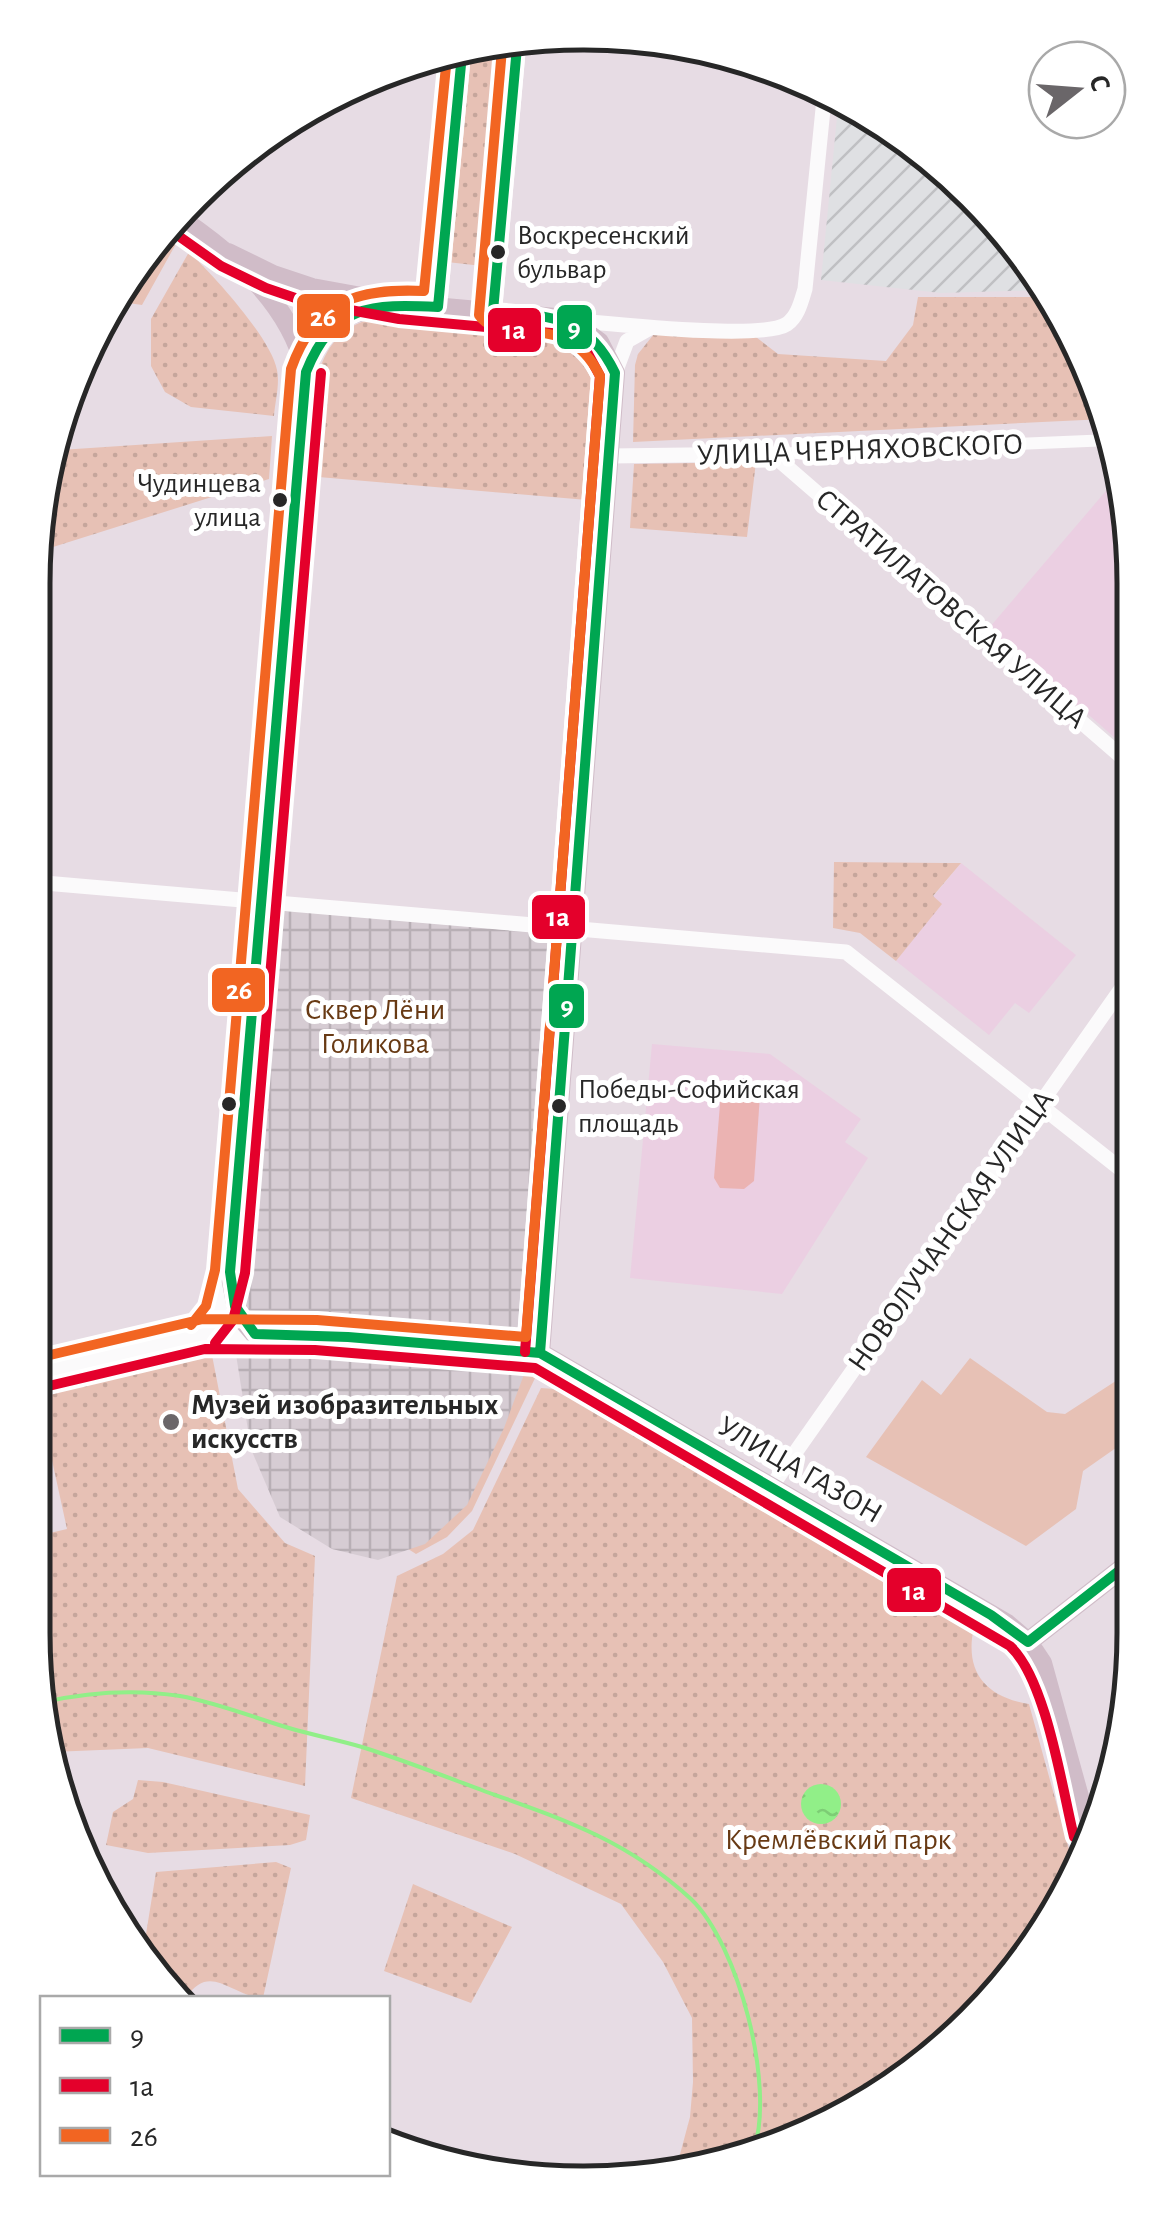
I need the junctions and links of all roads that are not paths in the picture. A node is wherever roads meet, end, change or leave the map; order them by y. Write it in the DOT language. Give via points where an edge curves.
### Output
graph roads {
  1 [pos="516,55"];
  2 [pos="461,64"];
  3 [pos="823,107"];
  4 [pos="189,225"];
  5 [pos="228,253"];
  6 [pos="400,304"];
  7 [pos="438,306"];
  8 [pos="493,312"];
  9 [pos="567,320"];
  10 [pos="655,326"];
  11 [pos="306,372"];
  12 [pos="615,373"];
  13 [pos="1098,441"];
  14 [pos="772,454"];
  15 [pos="610,456"];
  16 [pos="1117,754"];
  17 [pos="50,884"];
  18 [pos="260,903"];
  19 [pos="573,928"];
  20 [pos="1117,995"];
  21 [pos="1040,1105"];
  22 [pos="1117,1166"];
  23 [pos="230,1272"];
  24 [pos="204,1334"];
  25 [pos="255,1334"];
  26 [pos="540,1354"];
  27 [pos="50,1370"];
  28 [pos="771,1488"];
  29 [pos="1117,1572"];
  30 [pos="1028,1642"];
  31 [pos="1084,1816"];
  1 -- 8 [label="main road"];
  2 -- 7 [label="main road"];
  3 -- 10 [label="street" via="807,276 797,312 783,326 757,331"];
  4 -- 5 [label="main road"];
  5 -- 6 [label="main road" via="312,288"];
  5 -- 11 [label="main road" via="287,322"];
  6 -- 7 [label="main road"];
  6 -- 11 [label="main road" via="340,318 317,342"];
  7 -- 8 [label="main road"];
  8 -- 9 [label="main road"];
  9 -- 10 [label="street"];
  9 -- 12 [label="main road" via="599,342"];
  10 -- 12 [label="street" via="627,341"];
  11 -- 18 [label="main road"];
  12 -- 15 [label="main road"];
  13 -- 14 [label="street, УЛИЦА ЧЕРНЯХОВСКОГО"];
  14 -- 15 [label="street, УЛИЦА ЧЕРНЯХОВСКОГО"];
  14 -- 16 [label="street, СТРАТИЛАТОВСКАЯ УЛИЦА"];
  15 -- 19 [label="main road"];
  17 -- 18 [label="street"];
  18 -- 19 [label="street"];
  18 -- 23 [label="main road"];
  19 -- 21 [label="street" via="846,952"];
  19 -- 26 [label="main road"];
  20 -- 21 [label="street, НОВОЛУЧАНСКАЯ УЛИЦА"];
  21 -- 22 [label="street"];
  21 -- 28 [label="street, НОВОЛУЧАНСКАЯ УЛИЦА"];
  23 -- 24 [label="main road" via="220,1314"];
  23 -- 25 [label="main road" via="238,1314"];
  24 -- 25 [label="main road"];
  24 -- 27 [label="main road"];
  25 -- 26 [label="main road"];
  26 -- 28 [label="main road, УЛИЦА ГАЗОН"];
  28 -- 30 [label="main road, УЛИЦА ГАЗОН"];
  29 -- 30 [label="main road"];
  30 -- 31 [label="main road" via="1051,1690"];
}
